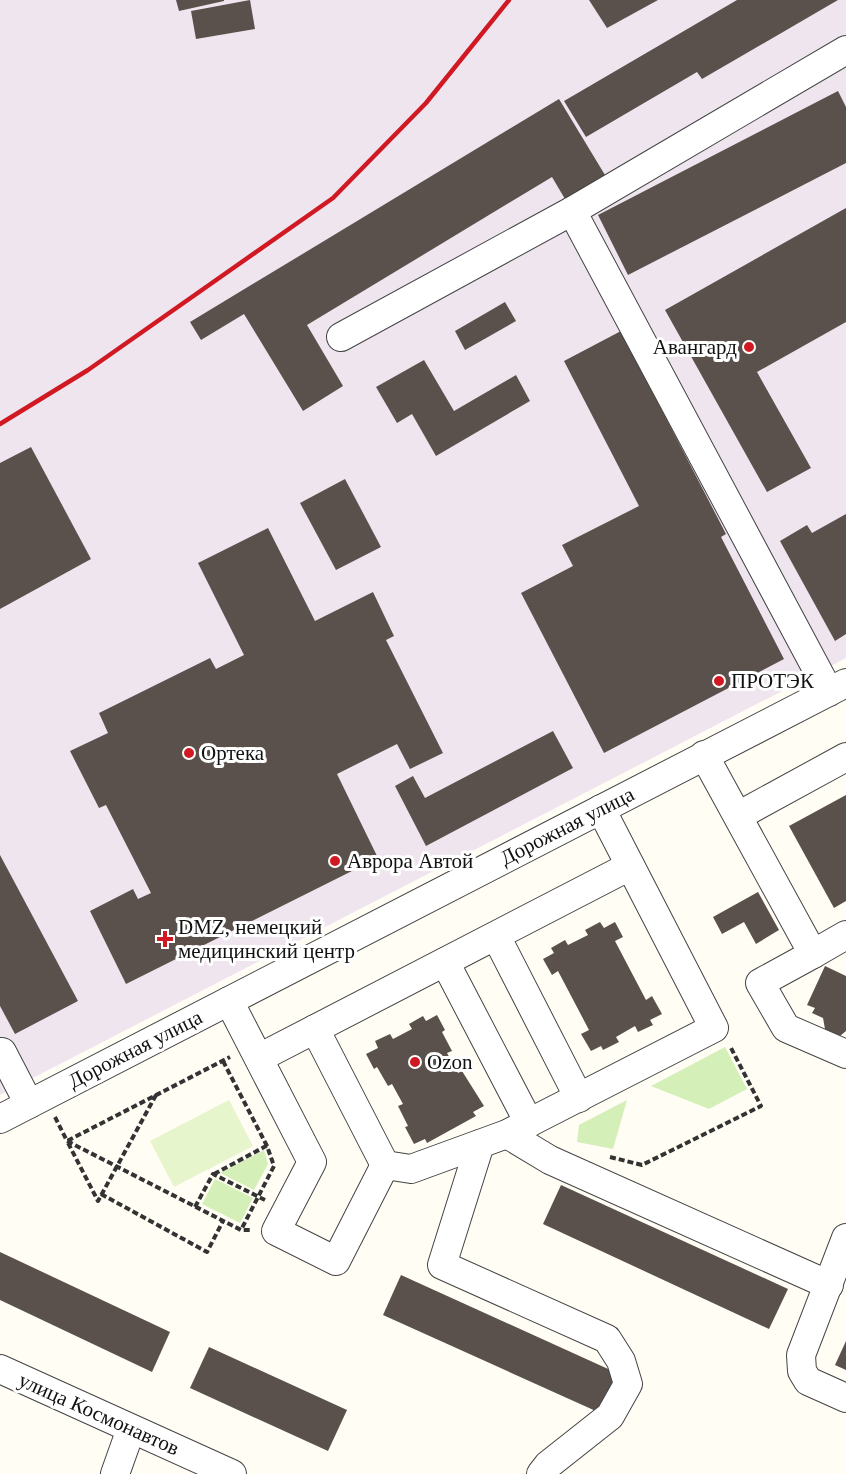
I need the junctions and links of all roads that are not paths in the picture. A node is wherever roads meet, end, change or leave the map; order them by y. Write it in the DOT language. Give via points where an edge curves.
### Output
graph roads {
  1 [pos="846,50"];
  2 [pos="572,211"];
  3 [pos="341,337"];
  4 [pos="837,688"];
  5 [pos="704,755"];
  6 [pos="846,757"];
  7 [pos="601,809"];
  8 [pos="738,816"];
  9 [pos="630,866"];
  10 [pos="495,936"];
  11 [pos="844,937"];
  12 [pos="813,954"];
  13 [pos="446,962"];
  14 [pos="229,1001"];
  15 [pos="315,1029"];
  16 [pos="3,1052"];
  17 [pos="256,1052"];
  18 [pos="846,1054"];
  19 [pos="579,1098"];
  20 [pos="36,1100"];
  21 [pos="0,1119"];
  22 [pos="518,1129"];
  23 [pos="480,1144"];
  24 [pos="385,1165"];
  25 [pos="846,1238"];
  26 [pos="829,1285"];
  27 [pos="0,1369"];
  28 [pos="846,1398"];
  29 [pos="131,1429"];
  30 [pos="115,1474"];
  31 [pos="232,1474"];
  32 [pos="542,1474"];
  1 -- 2 [label="street"];
  2 -- 3 [label="street"];
  2 -- 4 [label="street"];
  4 -- 5 [label="street, Дорожная улица"];
  5 -- 7 [label="street, Дорожная улица"];
  5 -- 8 [label="street"];
  6 -- 8 [label="street"];
  7 -- 9 [label="street"];
  7 -- 14 [label="street, Дорожная улица"];
  8 -- 12 [label="street"];
  9 -- 10 [label="street"];
  9 -- 19 [label="street" via="714,1028"];
  10 -- 13 [label="street"];
  10 -- 19 [label="street"];
  11 -- 12 [label="street"];
  12 -- 18 [label="street" via="760,982 786,1028"];
  13 -- 15 [label="street"];
  13 -- 22 [label="street"];
  14 -- 17 [label="street"];
  14 -- 20 [label="street, Дорожная улица"];
  15 -- 17 [label="street"];
  15 -- 24 [label="street"];
  16 -- 20 [label="street"];
  17 -- 24 [label="street" via="312,1162 281,1221 336,1262"];
  19 -- 22 [label="street"];
  20 -- 21 [label="street, Дорожная улица"];
  22 -- 23 [label="street"];
  22 -- 26 [label="street" via="550,1160"];
  23 -- 24 [label="street" via="411,1169"];
  23 -- 32 [label="street" via="442,1265 607,1339 628,1384 610,1416"];
  25 -- 26 [label="street"];
  26 -- 28 [label="street" via="801,1355 802,1371 808,1381"];
  27 -- 29 [label="street, улица Космонавтов"];
  29 -- 30 [label="street"];
  29 -- 31 [label="street, улица Космонавтов"];
}
